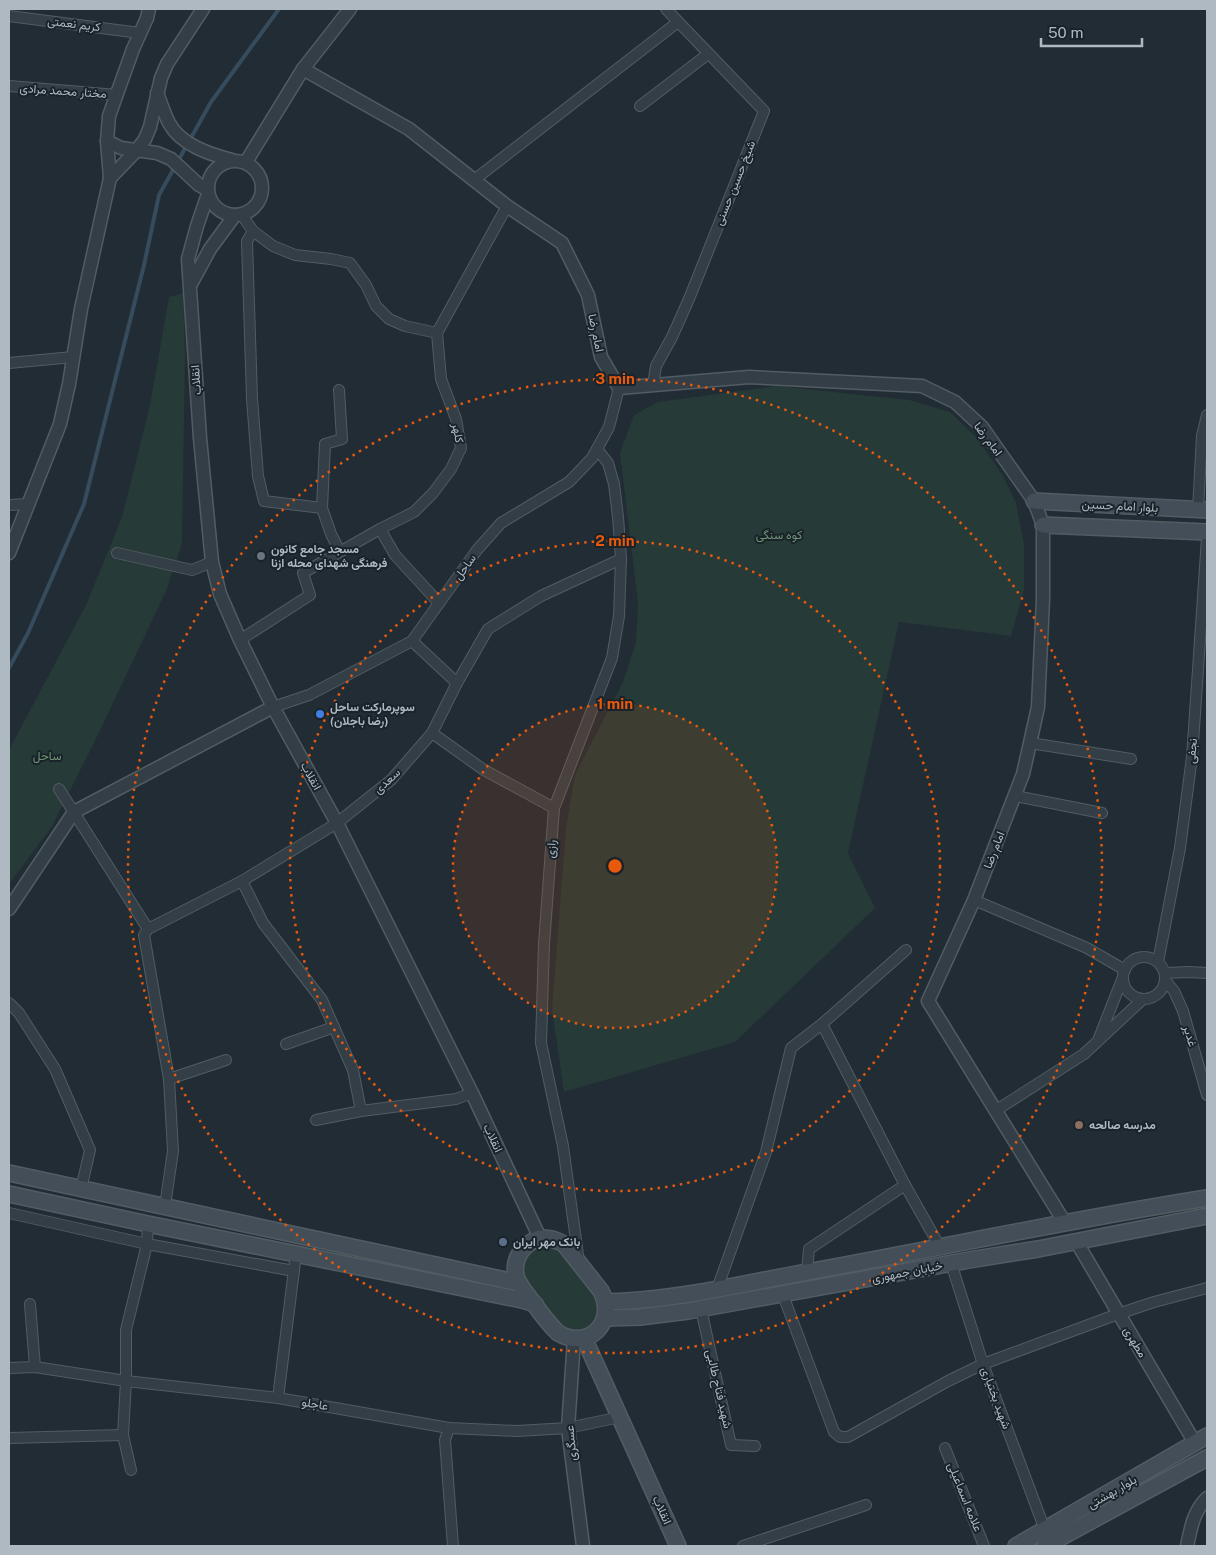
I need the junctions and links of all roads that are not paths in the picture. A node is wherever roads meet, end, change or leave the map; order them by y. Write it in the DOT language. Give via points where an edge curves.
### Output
graph roads {
  1 [pos="188,9"];
  2 [pos="203,9"];
  3 [pos="350,9"];
  4 [pos="666,9"];
  5 [pos="149,12"];
  6 [pos="9,16"];
  7 [pos="678,22"];
  8 [pos="191,25"];
  9 [pos="140,33"];
  10 [pos="708,54"];
  11 [pos="303,69"];
  12 [pos="9,86"];
  13 [pos="157,93"];
  14 [pos="117,95"];
  15 [pos="640,106"];
  16 [pos="107,141"];
  17 [pos="140,150"];
  18 [pos="232,160"];
  19 [pos="246,162"];
  20 [pos="110,178"];
  21 [pos="474,180"];
  22 [pos="205,190"];
  23 [pos="508,206"];
  24 [pos="238,215"];
  25 [pos="253,231"];
  26 [pos="191,284"];
  27 [pos="438,333"];
  28 [pos="73,357"];
  29 [pos="9,363"];
  30 [pos="653,385"];
  31 [pos="619,388"];
  32 [pos="339,390"];
  33 [pos="1207,415"];
  34 [pos="597,448"];
  35 [pos="1034,501"];
  36 [pos="28,504"];
  37 [pos="9,505"];
  38 [pos="322,508"];
  39 [pos="1202,510"];
  40 [pos="1043,525"];
  41 [pos="380,529"];
  42 [pos="1207,532"];
  43 [pos="1207,538"];
  44 [pos="340,552"];
  45 [pos="9,553"];
  46 [pos="117,553"];
  47 [pos="621,559"];
  48 [pos="212,562"];
  49 [pos="439,602"];
  50 [pos="240,640"];
  51 [pos="412,641"];
  52 [pos="457,683"];
  53 [pos="273,708"];
  54 [pos="432,733"];
  55 [pos="1030,742"];
  56 [pos="1131,759"];
  57 [pos="59,789"];
  58 [pos="1015,796"];
  59 [pos="554,808"];
  60 [pos="74,812"];
  61 [pos="1102,814"];
  62 [pos="337,823"];
  63 [pos="242,881"];
  64 [pos="974,900"];
  65 [pos="9,909"];
  66 [pos="148,929"];
  67 [pos="906,950"];
  68 [pos="1158,962"];
  69 [pos="1124,973"];
  70 [pos="1207,973"];
  71 [pos="1165,976"];
  72 [pos="1143,999"];
  73 [pos="9,1003"];
  74 [pos="822,1024"];
  75 [pos="334,1027"];
  76 [pos="1097,1043"];
  77 [pos="286,1044"];
  78 [pos="226,1060"];
  79 [pos="169,1080"];
  80 [pos="472,1093"];
  81 [pos="1207,1096"];
  82 [pos="361,1111"];
  83 [pos="995,1111"];
  84 [pos="316,1120"];
  85 [pos="9,1174"];
  86 [pos="905,1185"];
  87 [pos="81,1189"];
  88 [pos="9,1194"];
  89 [pos="1207,1198"];
  90 [pos="159,1205"];
  91 [pos="9,1213"];
  92 [pos="1207,1216"];
  93 [pos="1065,1223"];
  94 [pos="148,1224"];
  95 [pos="540,1238"];
  96 [pos="1076,1241"];
  97 [pos="147,1244"];
  98 [pos="940,1247"];
  99 [pos="296,1254"];
  100 [pos="580,1263"];
  101 [pos="951,1263"];
  102 [pos="294,1271"];
  103 [pos="806,1272"];
  104 [pos="519,1283"];
  105 [pos="1207,1288"];
  106 [pos="716,1289"];
  107 [pos="783,1295"];
  108 [pos="605,1302"];
  109 [pos="30,1304"];
  110 [pos="535,1304"];
  111 [pos="701,1309"];
  112 [pos="1118,1314"];
  113 [pos="605,1318"];
  114 [pos="579,1338"];
  115 [pos="983,1364"];
  116 [pos="9,1368"];
  117 [pos="36,1368"];
  118 [pos="126,1381"];
  119 [pos="278,1398"];
  120 [pos="620,1417"];
  121 [pos="449,1428"];
  122 [pos="568,1428"];
  123 [pos="123,1435"];
  124 [pos="9,1438"];
  125 [pos="755,1446"];
  126 [pos="945,1448"];
  127 [pos="1204,1454"];
  128 [pos="132,1470"];
  129 [pos="1207,1498"];
  130 [pos="866,1505"];
  131 [pos="1045,1530"];
  132 [pos="453,1546"];
  133 [pos="583,1546"];
  134 [pos="678,1546"];
  135 [pos="743,1546"];
  136 [pos="984,1546"];
  137 [pos="1016,1546"];
  138 [pos="1045,1546"];
  139 [pos="1187,1546"];
  1 -- 8 [label="street"];
  2 -- 8 [label="street"];
  3 -- 11 [label="street"];
  4 -- 7 [label="street, شیخ حسین حسنی"];
  5 -- 9 [label="street"];
  6 -- 9 [label="street, کریم نعمتی"];
  7 -- 10 [label="street, شیخ حسین حسنی"];
  7 -- 21 [label="street"];
  8 -- 13 [label="street" via="167,64"];
  9 -- 14 [label="street"];
  10 -- 15 [label="street"];
  10 -- 30 [label="street, شیخ حسین حسنی" via="764,111 689,299 656,366"];
  11 -- 19 [label="street"];
  11 -- 21 [label="street, امام رضا" via="408,129"];
  12 -- 14 [label="street, مختار محمد مرادی"];
  13 -- 17 [label="street" via="150,127"];
  13 -- 18 [label="street" via="169,123 179,136 201,150"];
  14 -- 16 [label="street" via="109,116"];
  16 -- 17 [label="street" via="121,148"];
  16 -- 20 [label="street"];
  17 -- 20 [label="street"];
  17 -- 22 [label="street" via="171,159"];
  18 -- 19 [label="street"];
  18 -- 22 [label="street" via="216,167"];
  19 -- 24 [label="street" via="259,174 262,190 255,206"];
  20 -- 28 [label="street"];
  21 -- 23 [label="street, امام رضا"];
  22 -- 24 [label="street" via="218,209"];
  22 -- 26 [label="street, انقلاب" via="188,259"];
  23 -- 27 [label="street"];
  23 -- 31 [label="street, امام رضا" via="562,243 588,295 601,357"];
  24 -- 25 [label="street"];
  24 -- 26 [label="street" via="210,249"];
  25 -- 27 [label="street" via="273,246 295,255 350,263 376,306 389,319"];
  25 -- 38 [label="street" via="247,242 252,399 258,476 264,501"];
  26 -- 48 [label="street, انقلاب" via="200,438"];
  27 -- 41 [label="street, کلهر" via="441,379 456,419 461,448 451,469 433,493 414,512"];
  28 -- 29 [label="street"];
  28 -- 36 [label="street" via="60,424"];
  30 -- 31 [label="street, امام رضا"];
  30 -- 35 [label="street, امام رضا" via="749,377 922,386 956,402 982,427"];
  31 -- 34 [label="street, ساحل" via="609,426"];
  32 -- 38 [label="street" via="342,439 325,444"];
  33 -- 39 [label="street" via="1202,436"];
  34 -- 47 [label="street, رازی" via="608,463 614,484"];
  34 -- 49 [label="street, ساحل" via="569,482 502,523"];
  35 -- 39 [label="main road, بلوار امام حسین"];
  35 -- 40 [label="street, امام رضا"];
  36 -- 37 [label="street"];
  36 -- 45 [label="street"];
  38 -- 44 [label="street"];
  40 -- 42 [label="main road, بلوار امام حسین"];
  40 -- 55 [label="street, امام رضا" via="1038,707"];
  41 -- 44 [label="street, کلهر"];
  41 -- 49 [label="street" via="394,555"];
  43 -- 68 [label="street, نجفی" via="1192,757 1180,848"];
  44 -- 50 [label="street, کلهر" via="303,573 310,595"];
  46 -- 48 [label="street" via="192,570"];
  47 -- 52 [label="street, سعدی" via="541,596 488,629"];
  47 -- 59 [label="street, رازی" via="612,658"];
  48 -- 50 [label="street, انقلاب" via="220,594"];
  49 -- 51 [label="street, ساحل"];
  50 -- 53 [label="street, انقلاب"];
  51 -- 52 [label="street"];
  51 -- 53 [label="street, ساحل" via="309,696"];
  52 -- 54 [label="street, سعدی"];
  53 -- 60 [label="street"];
  53 -- 62 [label="street, انقلاب"];
  54 -- 59 [label="street" via="484,770"];
  54 -- 62 [label="street, سعدی" via="391,780"];
  55 -- 56 [label="street"];
  55 -- 58 [label="street, امام رضا"];
  57 -- 60 [label="street"];
  58 -- 61 [label="street"];
  58 -- 64 [label="street, امام رضا"];
  59 -- 100 [label="street, رازی" via="541,1043 563,1146"];
  60 -- 65 [label="street"];
  60 -- 66 [label="street"];
  62 -- 63 [label="street, سعدی"];
  62 -- 80 [label="street, انقلاب"];
  63 -- 66 [label="street, سعدی"];
  63 -- 75 [label="street" via="263,923 322,1000"];
  64 -- 69 [label="street" via="1087,948"];
  64 -- 83 [label="street, امام رضا" via="928,1001"];
  66 -- 79 [label="street" via="144,935"];
  67 -- 74 [label="street"];
  68 -- 69 [label="street" via="1139,958 1128,964"];
  68 -- 71 [label="street"];
  69 -- 72 [label="street" via="1126,989"];
  69 -- 76 [label="street"];
  70 -- 71 [label="street"];
  71 -- 72 [label="street" via="1160,992"];
  71 -- 81 [label="street, غدیر" via="1183,1011"];
  72 -- 76 [label="street"];
  73 -- 87 [label="street" via="19,1012 55,1069 90,1150"];
  74 -- 86 [label="street"];
  74 -- 106 [label="street" via="791,1048 766,1152"];
  75 -- 77 [label="street"];
  75 -- 82 [label="street" via="353,1070"];
  76 -- 83 [label="street"];
  78 -- 79 [label="street"];
  79 -- 90 [label="street" via="173,1151"];
  80 -- 82 [label="street" via="456,1099"];
  80 -- 95 [label="street, انقلاب"];
  82 -- 84 [label="street"];
  83 -- 93 [label="street, امام رضا"];
  85 -- 87 [label="main road"];
  86 -- 98 [label="street"];
  86 -- 103 [label="street" via="809,1249"];
  87 -- 90 [label="main road"];
  88 -- 94 [label="main road"];
  89 -- 93 [label="main road, خیابان جمهوری"];
  90 -- 94 [label="main road"];
  90 -- 104 [label="main road"];
  91 -- 97 [label="street"];
  92 -- 96 [label="main road, خیابان جمهوری"];
  93 -- 96 [label="main road"];
  93 -- 98 [label="main road, خیابان جمهوری"];
  94 -- 97 [label="street"];
  94 -- 99 [label="main road"];
  95 -- 100 [label="main road" via="564,1244"];
  95 -- 104 [label="main road" via="531,1241 519,1254 515,1270"];
  96 -- 101 [label="main road, خیابان جمهوری"];
  96 -- 112 [label="street, مطهری"];
  97 -- 102 [label="street"];
  97 -- 118 [label="street" via="126,1330"];
  98 -- 103 [label="main road, خیابان جمهوری"];
  99 -- 102 [label="street"];
  99 -- 110 [label="main road"];
  100 -- 108 [label="main road"];
  101 -- 107 [label="main road, خیابان جمهوری"];
  101 -- 115 [label="street, شهید بختیاری"];
  102 -- 119 [label="street"];
  103 -- 106 [label="main road, خیابان جمهوری"];
  104 -- 110 [label="main road"];
  105 -- 112 [label="street"];
  106 -- 108 [label="main road, خیابان جمهوری" via="642,1301"];
  107 -- 111 [label="main road, خیابان جمهوری"];
  107 -- 115 [label="street" via="834,1432 840,1437 848,1438"];
  108 -- 113 [label="main road"];
  109 -- 117 [label="street"];
  110 -- 114 [label="main road" via="558,1333"];
  111 -- 113 [label="main road, خیابان جمهوری"];
  111 -- 125 [label="street, شهید فتاح طالبی" via="731,1445"];
  112 -- 115 [label="street"];
  112 -- 127 [label="street, مطهری"];
  113 -- 114 [label="main road" via="597,1330"];
  114 -- 120 [label="main road, انقلاب"];
  114 -- 122 [label="street, عسگری"];
  115 -- 131 [label="street, شهید بختیاری"];
  116 -- 117 [label="street, عاجلو"];
  117 -- 118 [label="street, عاجلو"];
  118 -- 119 [label="street, عاجلو"];
  118 -- 123 [label="street"];
  119 -- 121 [label="street, عاجلو"];
  120 -- 122 [label="street, عاجلو"];
  120 -- 134 [label="main road, انقلاب"];
  121 -- 122 [label="street, عاجلو" via="517,1431"];
  121 -- 132 [label="street" via="445,1440"];
  122 -- 133 [label="street, عسگری"];
  123 -- 124 [label="street"];
  123 -- 128 [label="street"];
  126 -- 136 [label="street, علامه اسماعیلی"];
  127 -- 131 [label="main road, بلوار بهشتی"];
  127 -- 138 [label="main road, بلوار بهشتی"];
  129 -- 139 [label="street" via="1196,1512"];
  130 -- 135 [label="street"];
  131 -- 137 [label="main road, بلوار بهشتی"];
}
